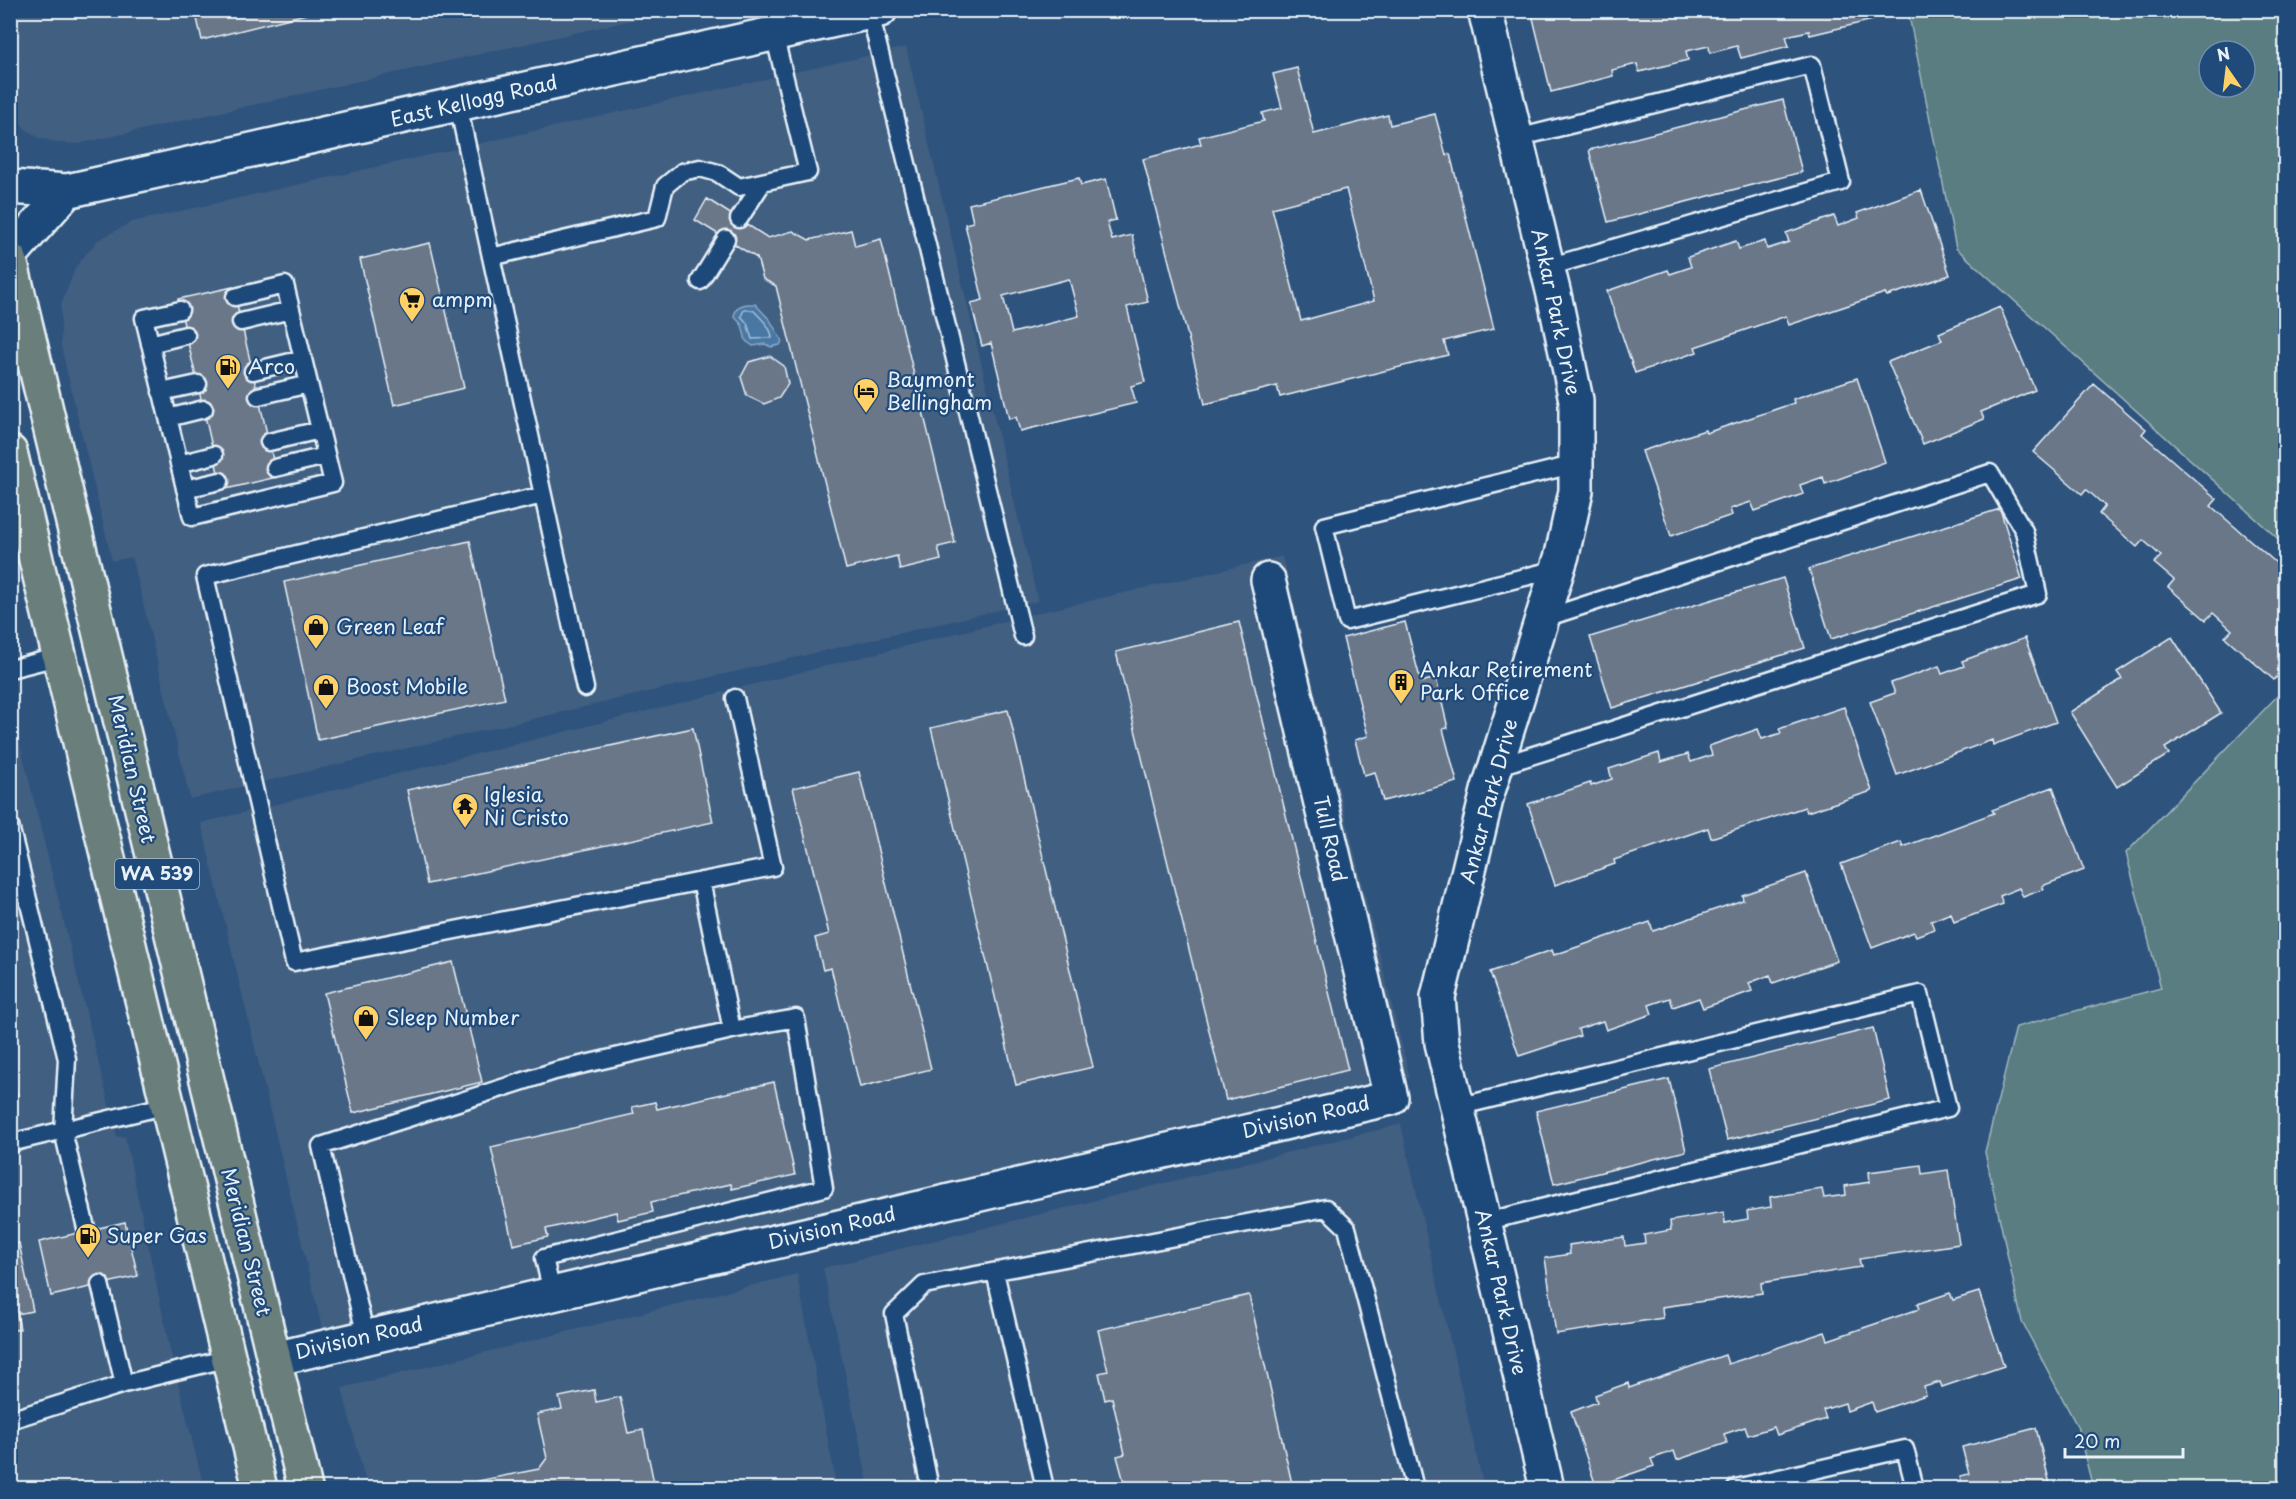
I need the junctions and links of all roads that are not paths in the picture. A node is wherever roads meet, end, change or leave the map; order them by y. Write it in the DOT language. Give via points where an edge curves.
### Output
graph roads {
  1 [pos="1485,10"];
  2 [pos="875,12"];
  3 [pos="774,34"];
  4 [pos="458,105"];
  5 [pos="1517,138"];
  6 [pos="763,182"];
  7 [pos="10,187"];
  8 [pos="67,191"];
  9 [pos="739,219"];
  10 [pos="726,239"];
  11 [pos="10,255"];
  12 [pos="491,257"];
  13 [pos="10,260"];
  14 [pos="1548,267"];
  15 [pos="700,281"];
  16 [pos="235,297"];
  17 [pos="180,310"];
  18 [pos="291,310"];
  19 [pos="241,322"];
  20 [pos="186,335"];
  21 [pos="150,344"];
  22 [pos="303,359"];
  23 [pos="253,370"];
  24 [pos="198,384"];
  25 [pos="309,384"];
  26 [pos="161,392"];
  27 [pos="258,396"];
  28 [pos="204,409"];
  29 [pos="168,417"];
  30 [pos="320,430"];
  31 [pos="269,442"];
  32 [pos="10,452"];
  33 [pos="214,455"];
  34 [pos="326,456"];
  35 [pos="179,464"];
  36 [pos="1576,464"];
  37 [pos="275,468"];
  38 [pos="220,481"];
  39 [pos="185,489"];
  40 [pos="543,495"];
  41 [pos="16,500"];
  42 [pos="1557,569"];
  43 [pos="1268,580"];
  44 [pos="1542,620"];
  45 [pos="1023,636"];
  46 [pos="61,656"];
  47 [pos="10,669"];
  48 [pos="585,688"];
  49 [pos="735,698"];
  50 [pos="1496,767"];
  51 [pos="10,826"];
  52 [pos="702,881"];
  53 [pos="732,1030"];
  54 [pos="1391,1098"];
  55 [pos="168,1105"];
  56 [pos="1457,1107"];
  57 [pos="63,1131"];
  58 [pos="10,1143"];
  59 [pos="1484,1222"];
  60 [pos="86,1228"];
  61 [pos="995,1272"];
  62 [pos="100,1284"];
  63 [pos="552,1293"];
  64 [pos="366,1337"];
  65 [pos="229,1358"];
  66 [pos="274,1359"];
  67 [pos="124,1384"];
  68 [pos="10,1420"];
  69 [pos="260,1488"];
  70 [pos="283,1488"];
  71 [pos="305,1488"];
  72 [pos="930,1488"];
  73 [pos="1045,1488"];
  74 [pos="1415,1488"];
  75 [pos="1547,1488"];
  76 [pos="1736,1488"];
  77 [pos="1915,1488"];
  1 -- 5 [label="street, Ankar Park Drive"];
  2 -- 3 [label="street, East Kellogg Road"];
  2 -- 45 [label="lane"];
  3 -- 4 [label="street, East Kellogg Road"];
  3 -- 6 [label="lane" via="808,172"];
  4 -- 8 [label="street, East Kellogg Road"];
  4 -- 12 [label="lane"];
  5 -- 14 [label="street, Ankar Park Drive"];
  5 -- 14 [label="lane" via="1812,65 1841,182"];
  6 -- 9 [label="lane"];
  6 -- 12 [label="lane" via="739,187 718,173 700,168 681,172 665,186 657,218"];
  7 -- 8 [label="street, East Kellogg Road"];
  8 -- 11 [label="street"];
  10 -- 15 [label="lane"];
  12 -- 40 [label="lane"];
  13 -- 66 [label="highway, Meridian Street / WA 539"];
  14 -- 36 [label="street, Ankar Park Drive" via="1576,400"];
  16 -- 18 [label="lane" via="285,285"];
  17 -- 21 [label="lane" via="144,318"];
  18 -- 19 [label="lane"];
  18 -- 22 [label="lane"];
  20 -- 21 [label="lane"];
  21 -- 26 [label="lane"];
  22 -- 23 [label="lane"];
  22 -- 25 [label="lane"];
  24 -- 26 [label="lane"];
  25 -- 27 [label="lane"];
  25 -- 30 [label="lane"];
  26 -- 29 [label="lane"];
  28 -- 29 [label="lane"];
  29 -- 35 [label="lane"];
  30 -- 31 [label="lane"];
  30 -- 34 [label="lane"];
  32 -- 41 [label="highway, WA 539"];
  33 -- 35 [label="lane"];
  34 -- 37 [label="lane"];
  34 -- 39 [label="lane" via="333,483 192,517"];
  35 -- 39 [label="lane"];
  36 -- 42 [label="street, Ankar Park Drive" via="1576,491"];
  36 -- 42 [label="lane" via="1324,526 1347,621"];
  38 -- 39 [label="lane"];
  40 -- 48 [label="lane"];
  40 -- 52 [label="lane" via="205,576 294,962"];
  41 -- 46 [label="highway, WA 539"];
  42 -- 44 [label="street, Ankar Park Drive"];
  43 -- 54 [label="street, Tull Road"];
  44 -- 50 [label="street, Ankar Park Drive"];
  44 -- 50 [label="lane" via="1990,473 2024,531 2038,594"];
  46 -- 47 [label="lane"];
  46 -- 55 [label="highway, WA 539"];
  49 -- 52 [label="lane" via="773,867"];
  50 -- 56 [label="street, Ankar Park Drive" via="1438,997 1442,1043"];
  51 -- 57 [label="lane" via="67,1059"];
  52 -- 53 [label="lane"];
  53 -- 63 [label="lane" via="796,1018 824,1188 544,1258"];
  53 -- 64 [label="lane" via="555,1071 321,1146"];
  54 -- 63 [label="street, Division Road"];
  55 -- 57 [label="lane"];
  55 -- 65 [label="highway, WA 539"];
  56 -- 59 [label="street, Ankar Park Drive"];
  56 -- 59 [label="lane" via="1920,993 1948,1108"];
  57 -- 58 [label="lane"];
  57 -- 60 [label="lane"];
  59 -- 75 [label="street, Ankar Park Drive"];
  61 -- 72 [label="lane" via="924,1286 894,1314"];
  61 -- 73 [label="lane"];
  61 -- 74 [label="lane" via="1326,1208 1347,1228"];
  62 -- 67 [label="lane"];
  63 -- 64 [label="street, Division Road"];
  64 -- 66 [label="street, Division Road"];
  65 -- 67 [label="lane"];
  65 -- 69 [label="highway, WA 539"];
  65 -- 70 [label="highway" via="261,1396"];
  66 -- 71 [label="highway, Meridian Street / WA 539"];
  67 -- 68 [label="lane"];
  76 -- 77 [label="lane" via="1905,1449"];
}
